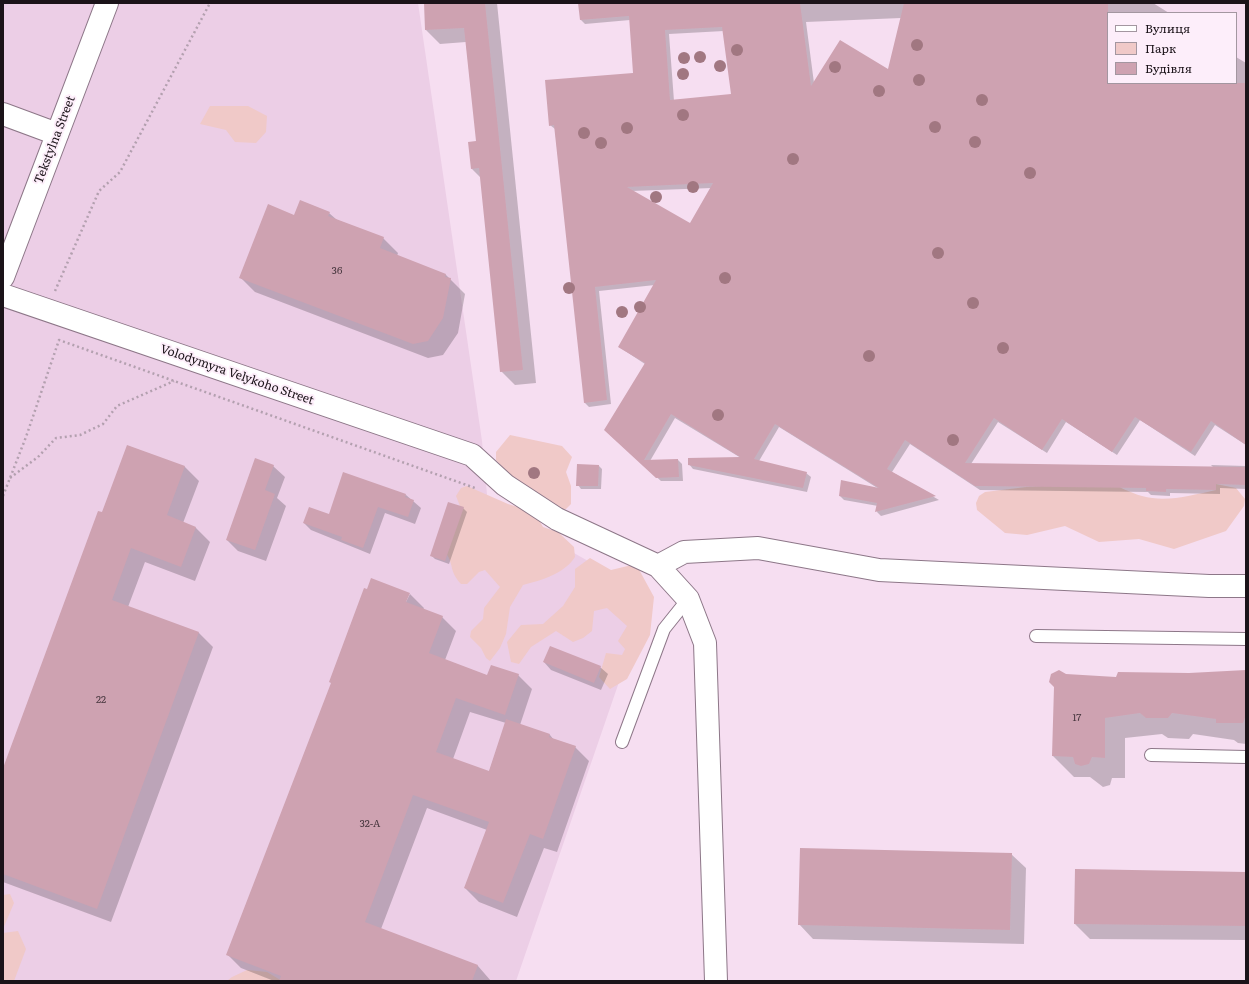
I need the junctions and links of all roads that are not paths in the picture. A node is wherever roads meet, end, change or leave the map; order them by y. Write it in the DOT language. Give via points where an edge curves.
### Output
graph roads {
  1 [pos="107,3"];
  2 [pos="3,114"];
  3 [pos="56,134"];
  4 [pos="3,277"];
  5 [pos="3,295"];
  6 [pos="658,566"];
  7 [pos="1246,586"];
  8 [pos="688,599"];
  9 [pos="1036,636"];
  10 [pos="1246,639"];
  11 [pos="622,742"];
  12 [pos="1151,755"];
  13 [pos="1246,757"];
  14 [pos="716,981"];
  1 -- 3 [label="street, Tekstylna Street"];
  2 -- 3 [label="street"];
  3 -- 4 [label="street, Tekstylna Street"];
  5 -- 6 [label="street, Volodymyra Velykoho Street" via="472,455 505,485 557,519"];
  6 -- 7 [label="street" via="684,552 758,548 879,570"];
  6 -- 8 [label="street"];
  8 -- 11 [label="lane" via="664,629"];
  8 -- 14 [label="street" via="705,642"];
  9 -- 10 [label="lane"];
  12 -- 13 [label="lane"];
}
